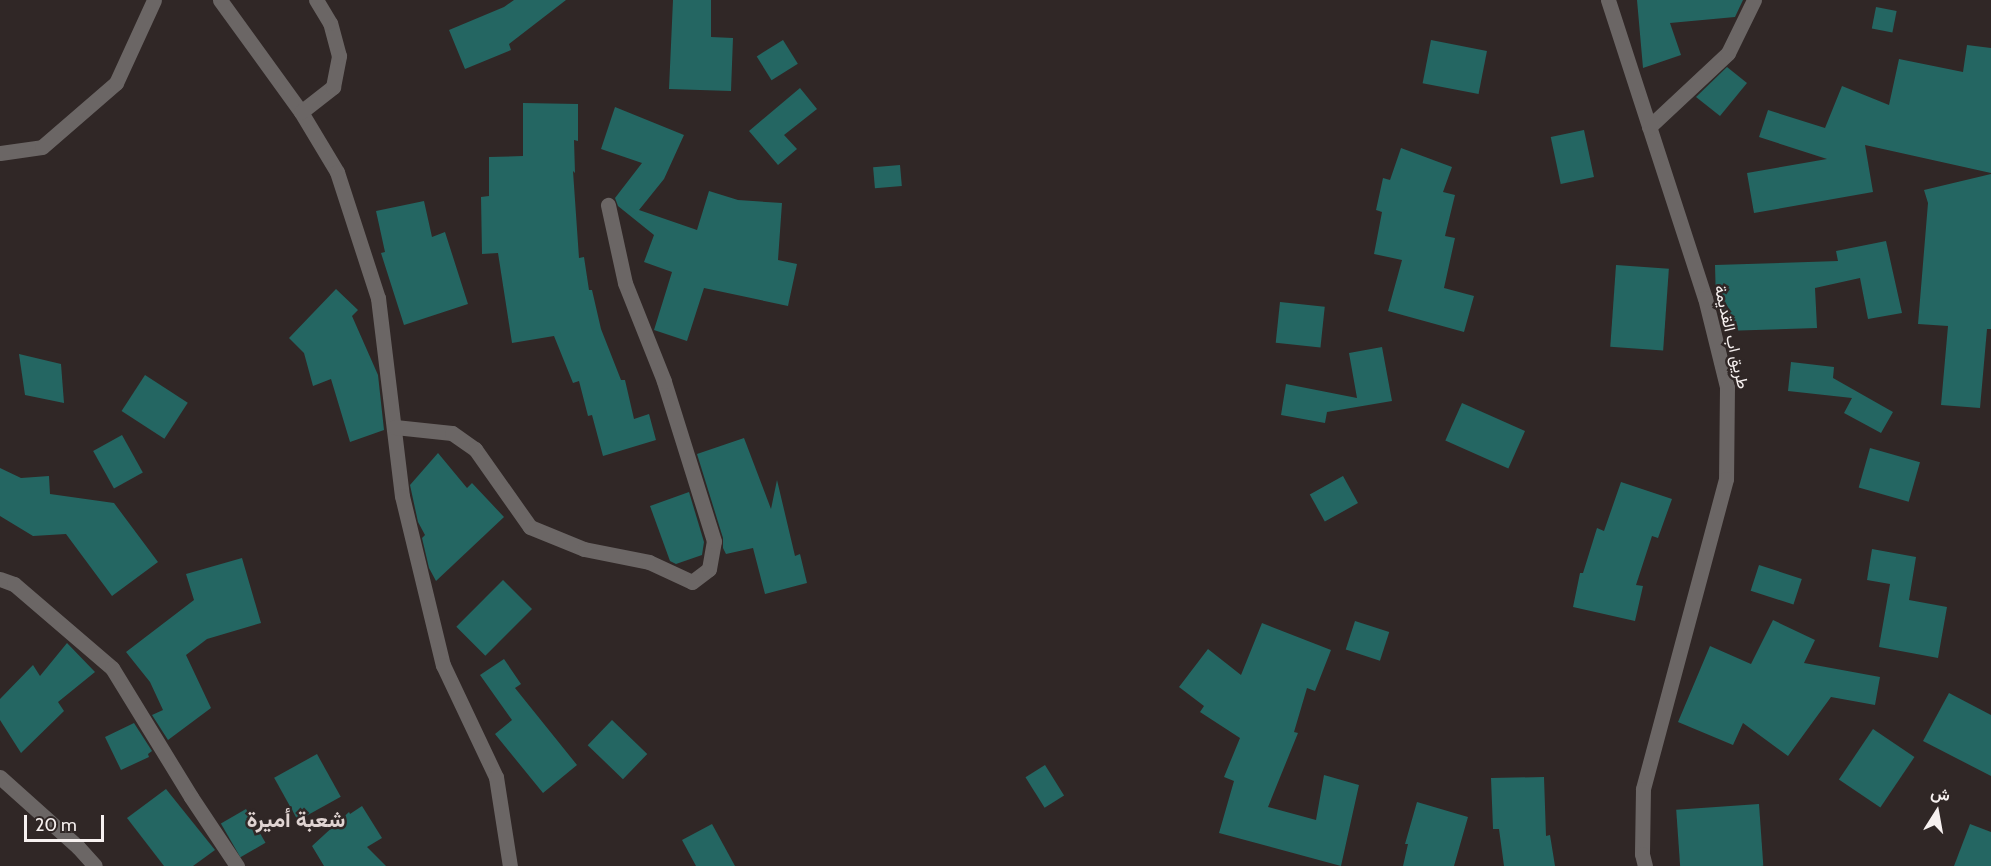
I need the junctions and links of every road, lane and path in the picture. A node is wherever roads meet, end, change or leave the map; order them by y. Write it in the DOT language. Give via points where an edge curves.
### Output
graph roads {
  1 [pos="154,0"];
  2 [pos="220,0"];
  3 [pos="316,0"];
  4 [pos="1608,0"];
  5 [pos="1754,0"];
  6 [pos="301,112"];
  7 [pos="1649,127"];
  8 [pos="0,153"];
  9 [pos="608,205"];
  10 [pos="395,427"];
  11 [pos="0,579"];
  12 [pos="0,777"];
  13 [pos="95,866"];
  14 [pos="237,866"];
  15 [pos="510,866"];
  16 [pos="1645,866"];
  1 -- 8 [label="street" via="116,83 42,147"];
  2 -- 6 [label="street"];
  3 -- 6 [label="street" via="330,23 339,56 333,87"];
  4 -- 7 [label="street, طريق اب القديمة"];
  5 -- 7 [label="street" via="1728,53"];
  6 -- 10 [label="street" via="337,172 378,298"];
  7 -- 16 [label="street, طريق اب القديمة" via="1705,298 1727,398 1726,479 1643,789"];
  9 -- 10 [label="street" via="626,283 664,381 714,541 709,569 692,582 649,561 584,549 530,527 476,449 452,433"];
  10 -- 15 [label="street" via="402,496 443,665 496,777"];
  11 -- 14 [label="street" via="14,584 112,668"];
  12 -- 13 [label="street"];
}
